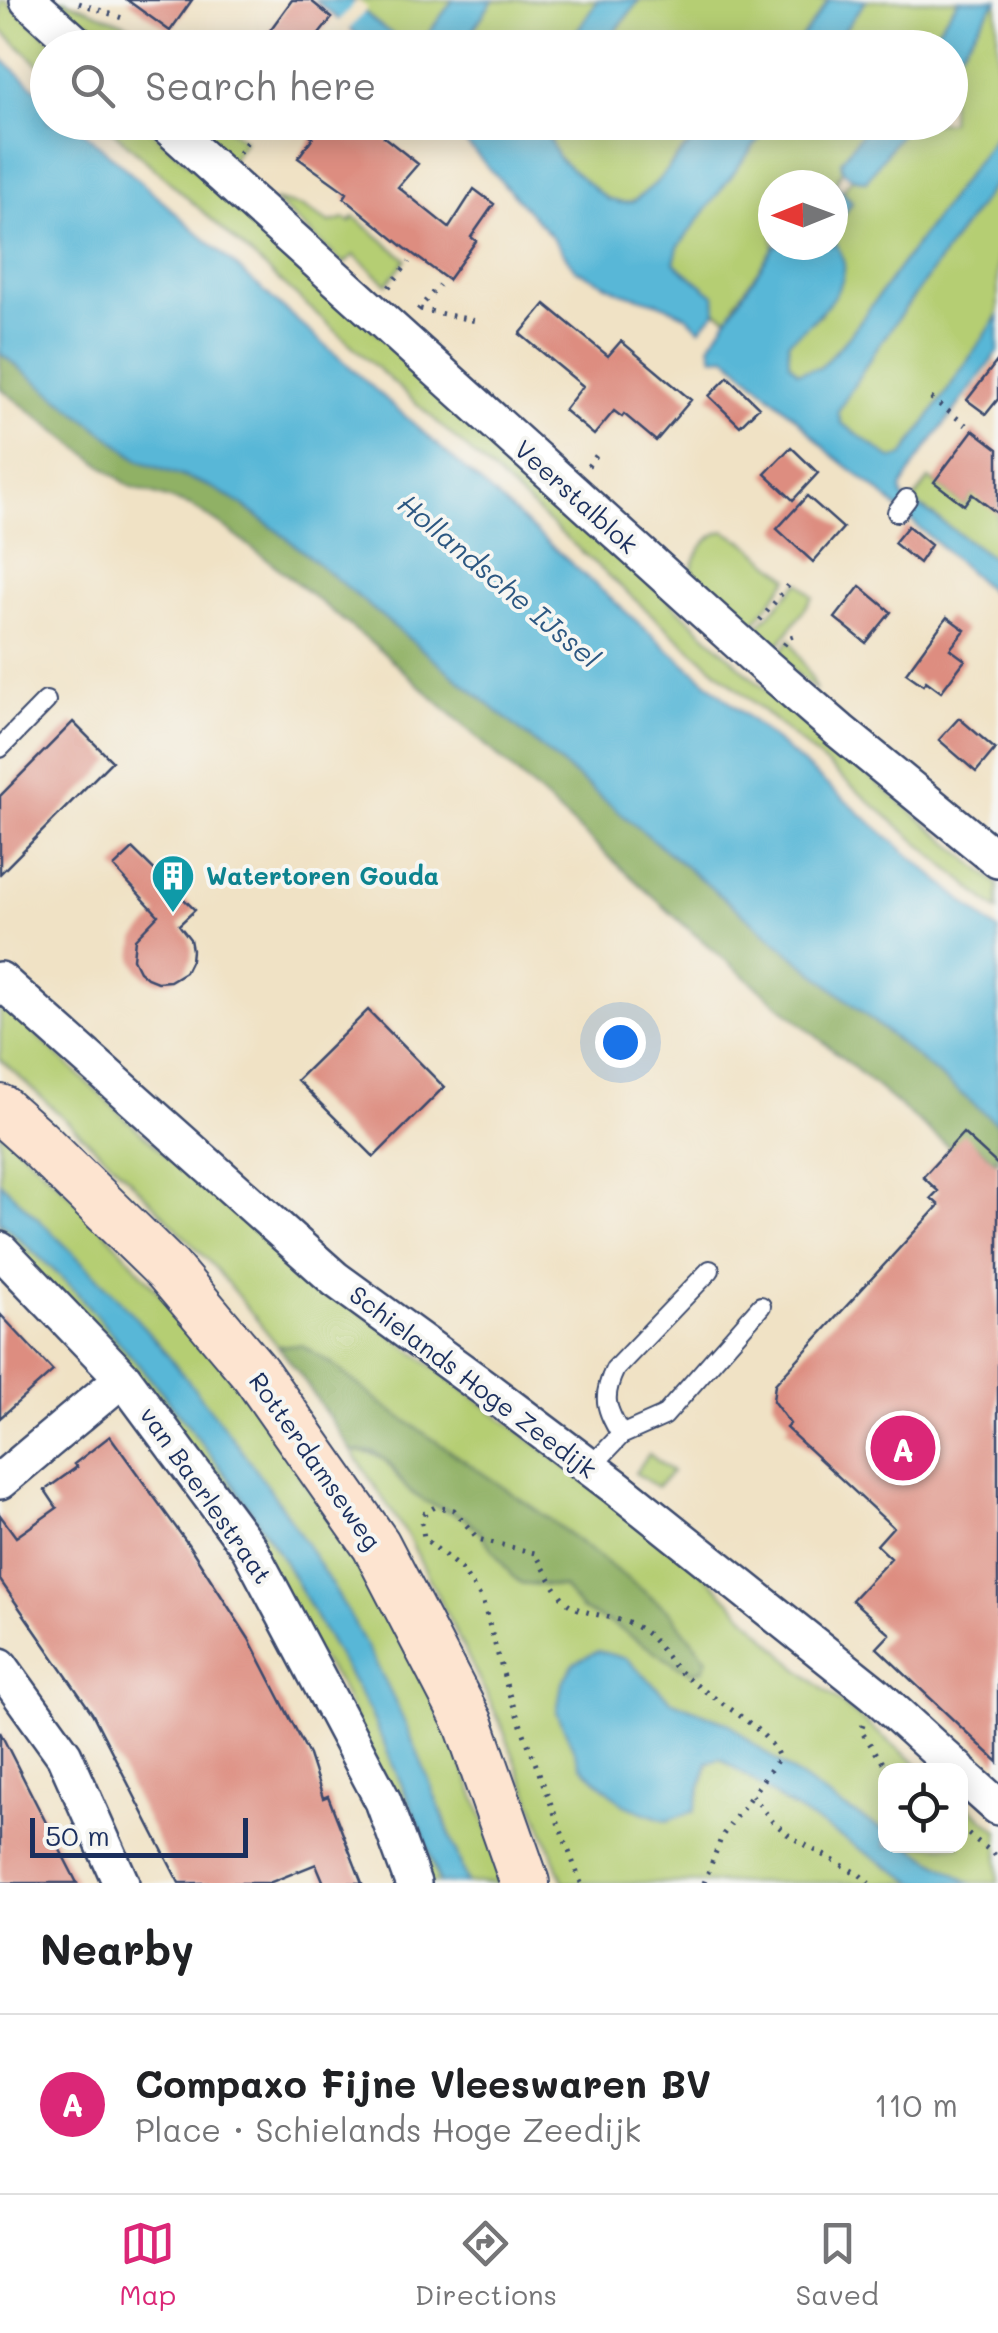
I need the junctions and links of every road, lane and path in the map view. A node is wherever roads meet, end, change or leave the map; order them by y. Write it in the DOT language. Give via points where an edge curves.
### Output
graph roads {
  1 [pos="28,0"];
  2 [pos="72,0"];
  3 [pos="125,20"];
  4 [pos="61,30"];
  5 [pos="183,140"];
  6 [pos="409,262"];
  7 [pos="439,285"];
  8 [pos="388,288"];
  9 [pos="406,306"];
  10 [pos="419,309"];
  11 [pos="409,321"];
  12 [pos="481,322"];
  13 [pos="931,398"];
  14 [pos="966,425"];
  15 [pos="793,580"];
  16 [pos="770,608"];
  17 [pos="798,634"];
  18 [pos="790,637"];
  19 [pos="46,702"];
  20 [pos="0,748"];
  21 [pos="998,860"];
  22 [pos="0,980"];
  23 [pos="0,1110"];
  24 [pos="0,1250"];
  25 [pos="710,1270"];
  26 [pos="760,1306"];
  27 [pos="122,1378"];
  28 [pos="620,1435"];
  29 [pos="590,1468"];
  30 [pos="0,1481"];
  31 [pos="0,1666"];
  32 [pos="949,1763"];
  33 [pos="968,1780"];
  34 [pos="752,1796"];
  35 [pos="998,1807"];
  36 [pos="968,1834"];
  37 [pos="998,1857"];
  38 [pos="122,1883"];
  39 [pos="412,1883"];
  40 [pos="525,1883"];
  41 [pos="581,1883"];
  42 [pos="704,1883"];
  43 [pos="869,1883"];
  1 -- 4 [label="street"];
  2 -- 3 [label="path"];
  5 -- 21 [label="street, Veerstalblok" via="766,667"];
  6 -- 8 [label="path"];
  7 -- 10 [label="path"];
  9 -- 10 [label="path"];
  10 -- 11 [label="path"];
  10 -- 12 [label="path"];
  13 -- 14 [label="path"];
  15 -- 16 [label="path"];
  17 -- 18 [label="path"];
  19 -- 20 [label="lane"];
  22 -- 29 [label="street, Schielands Hoge Zeedijk" via="334,1279"];
  23 -- 40 [label="main road, Rotterdamseweg" via="168,1270 255,1372 376,1545 469,1724"];
  24 -- 27 [label="street, van Baerlestraat"];
  25 -- 28 [label="lane" via="615,1369 605,1388"];
  26 -- 28 [label="lane" via="664,1416"];
  27 -- 30 [label="street"];
  27 -- 39 [label="street, van Baerlestraat" via="249,1548 383,1801"];
  28 -- 29 [label="lane"];
  29 -- 32 [label="street, Schielands Hoge Zeedijk" via="874,1693"];
  31 -- 38 [label="street" via="64,1755"];
  33 -- 35 [label="street, Schielands Hoge Zeedijk"];
  34 -- 41 [label="path" via="778,1758 759,1732 694,1684 636,1626 568,1604 535,1553 478,1539 454,1510 435,1507 425,1513 424,1538 462,1569 482,1599 509,1694"];
  34 -- 42 [label="path" via="722,1836"];
  34 -- 43 [label="path" via="790,1838"];
  36 -- 37 [label="path"];
}
